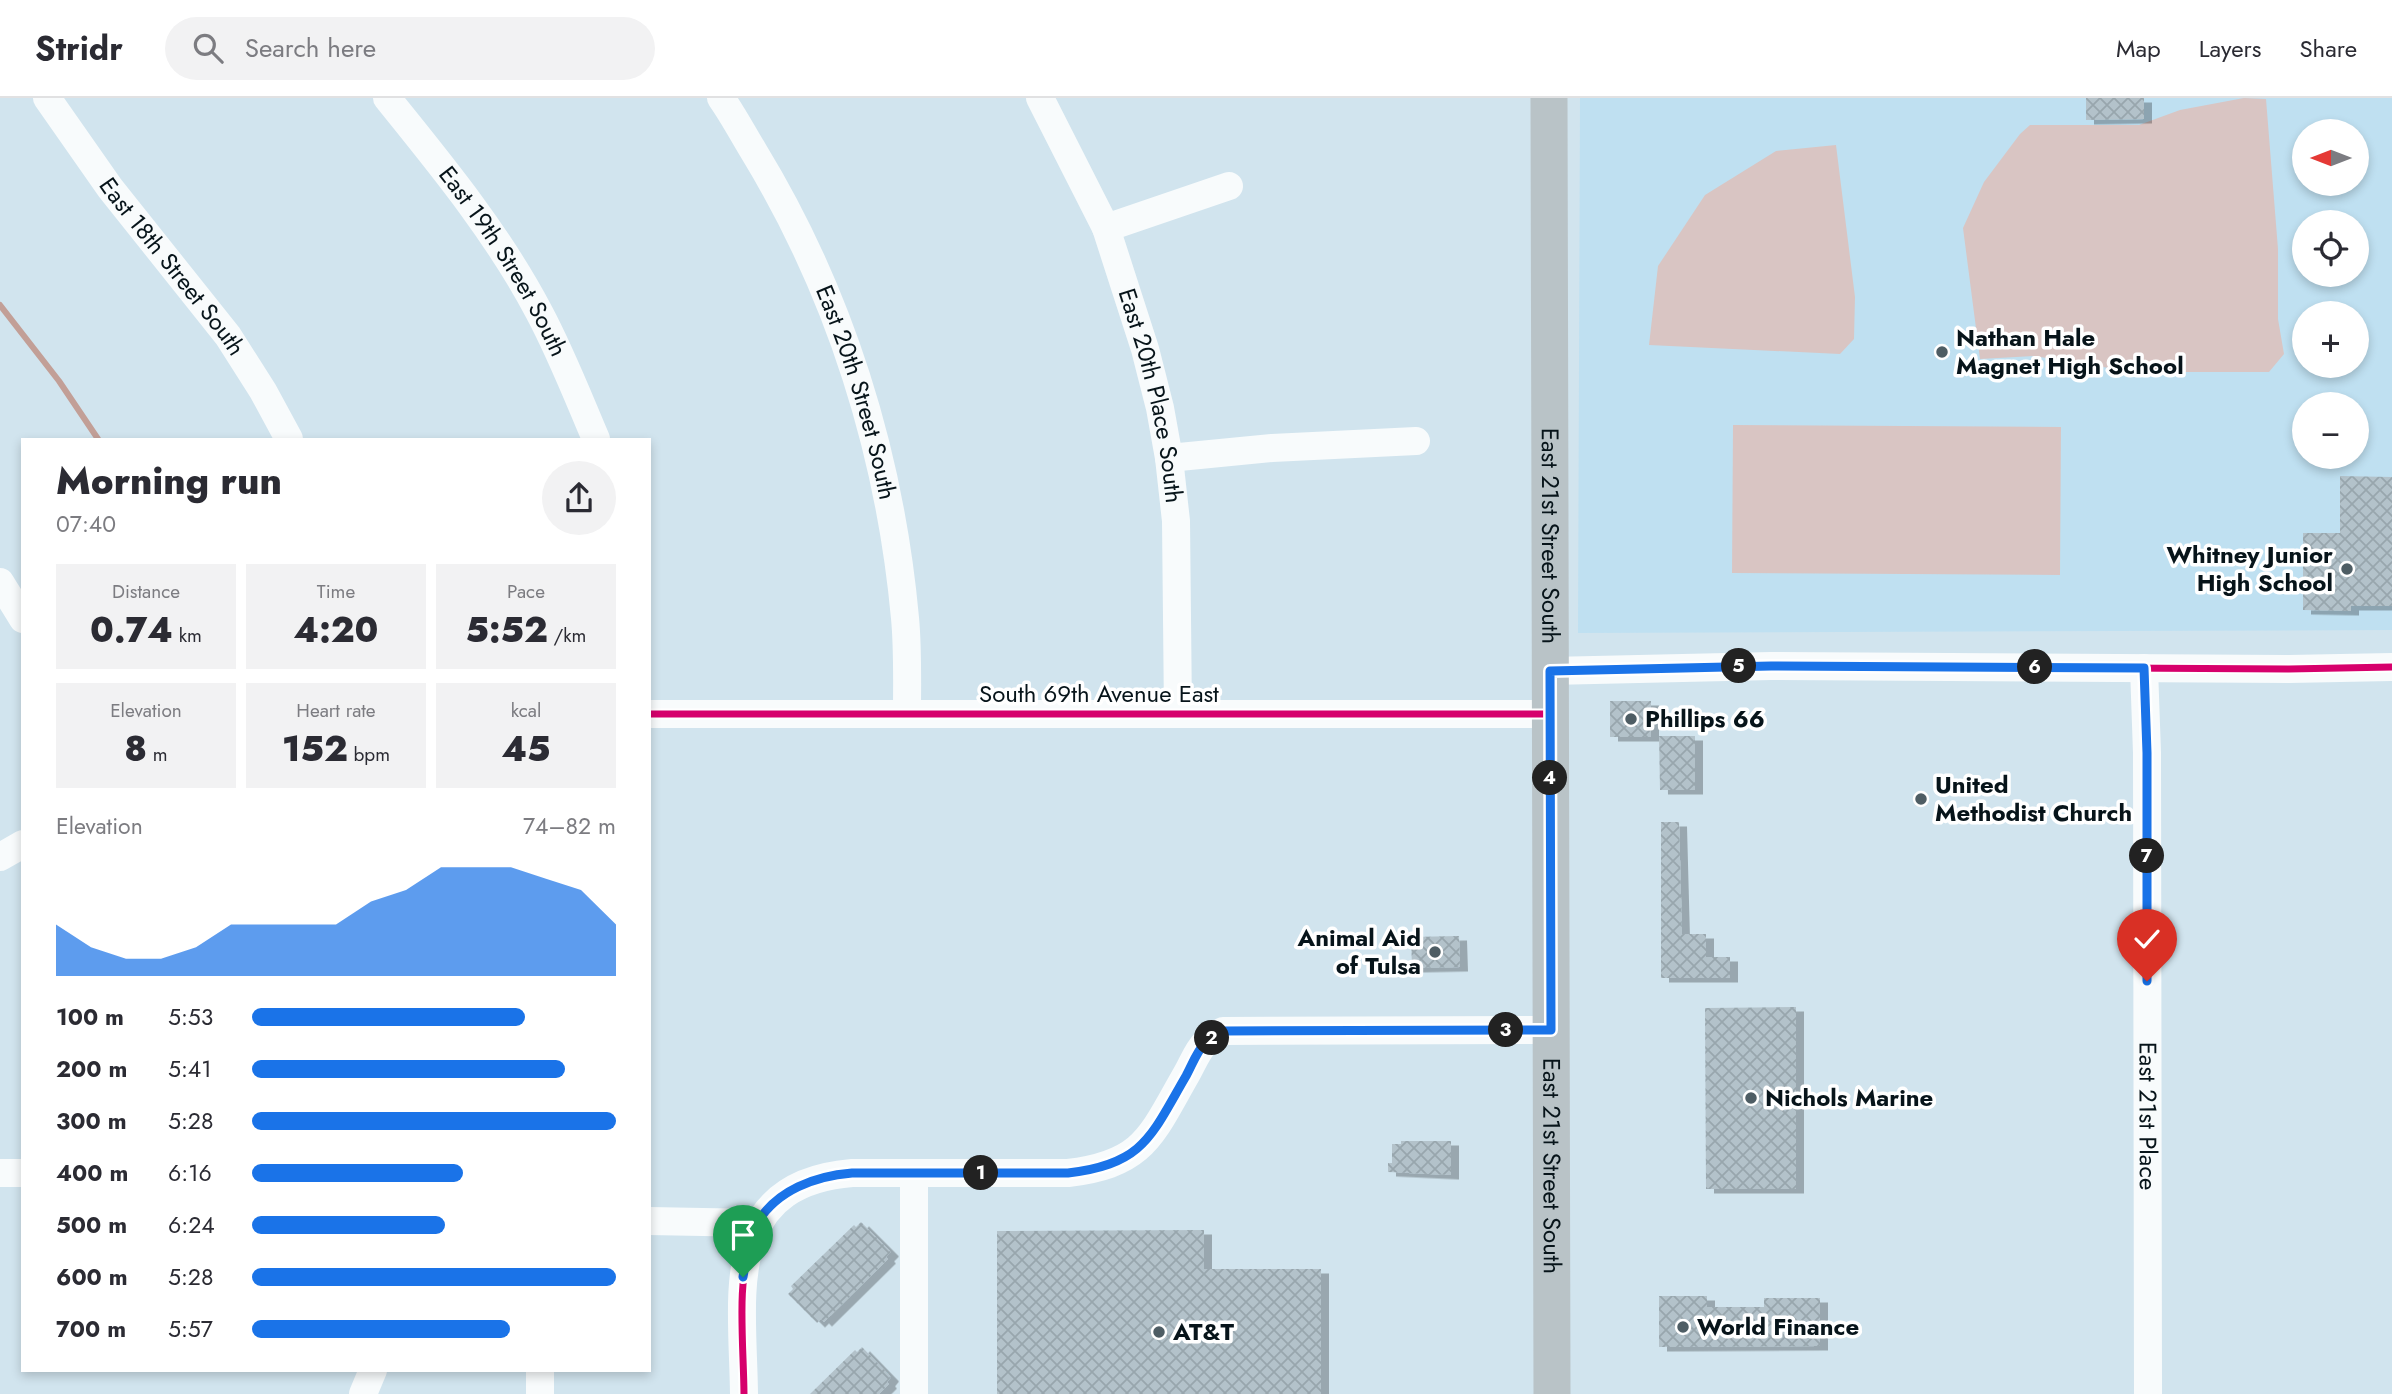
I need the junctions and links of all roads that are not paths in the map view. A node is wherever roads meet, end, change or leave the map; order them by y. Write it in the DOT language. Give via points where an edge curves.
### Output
graph roads {
  1 [pos="47,98"];
  2 [pos="387,98"];
  3 [pos="721,98"];
  4 [pos="1040,98"];
  5 [pos="1549,98"];
  6 [pos="1229,186"];
  7 [pos="1106,228"];
  8 [pos="288,438"];
  9 [pos="596,438"];
  10 [pos="1416,442"];
  11 [pos="1169,458"];
  12 [pos="0,582"];
  13 [pos="21,617"];
  14 [pos="2392,667"];
  15 [pos="2144,668"];
  16 [pos="1550,671"];
  17 [pos="651,714"];
  18 [pos="907,714"];
  19 [pos="1178,714"];
  20 [pos="1549,714"];
  21 [pos="21,845"];
  22 [pos="0,857"];
  23 [pos="1551,1030"];
  24 [pos="0,1172"];
  25 [pos="21,1172"];
  26 [pos="915,1173"];
  27 [pos="651,1221"];
  28 [pos="757,1223"];
  29 [pos="540,1372"];
  30 [pos="540,1394"];
  31 [pos="744,1394"];
  32 [pos="915,1394"];
  33 [pos="1552,1394"];
  34 [pos="2148,1394"];
  1 -- 8 [label="street, East 18th Street South" via="110,188 228,336"];
  2 -- 9 [label="street, East 19th Street South" via="490,231 539,312"];
  3 -- 18 [label="street, East 20th Street South" via="797,226 856,374 874,436 899,562 906,621"];
  4 -- 7 [label="street, East 20th Place South"];
  5 -- 16 [label="main road, East 21st Street South"];
  6 -- 7 [label="street"];
  7 -- 11 [label="street, East 20th Place South" via="1145,349"];
  10 -- 11 [label="street"];
  11 -- 19 [label="street, East 20th Place South" via="1178,574"];
  12 -- 13 [label="street"];
  14 -- 15 [label="street"];
  15 -- 16 [label="street" via="1771,666"];
  15 -- 34 [label="street, East 21st Place"];
  16 -- 20 [label="main road, East 21st Street South"];
  17 -- 18 [label="street, South 69th Avenue East"];
  18 -- 19 [label="street, South 69th Avenue East"];
  19 -- 20 [label="street, South 69th Avenue East"];
  20 -- 23 [label="main road, East 21st Street South"];
  21 -- 22 [label="street"];
  23 -- 26 [label="street" via="1223,1031 1206,1042 1157,1126 1127,1157 1098,1169 1068,1173"];
  23 -- 33 [label="main road, East 21st Street South"];
  24 -- 25 [label="street"];
  26 -- 28 [label="street" via="826,1175 809,1180 779,1199"];
  26 -- 32 [label="street"];
  27 -- 28 [label="street"];
  28 -- 31 [label="street" via="743,1277"];
  29 -- 30 [label="street"];
}
